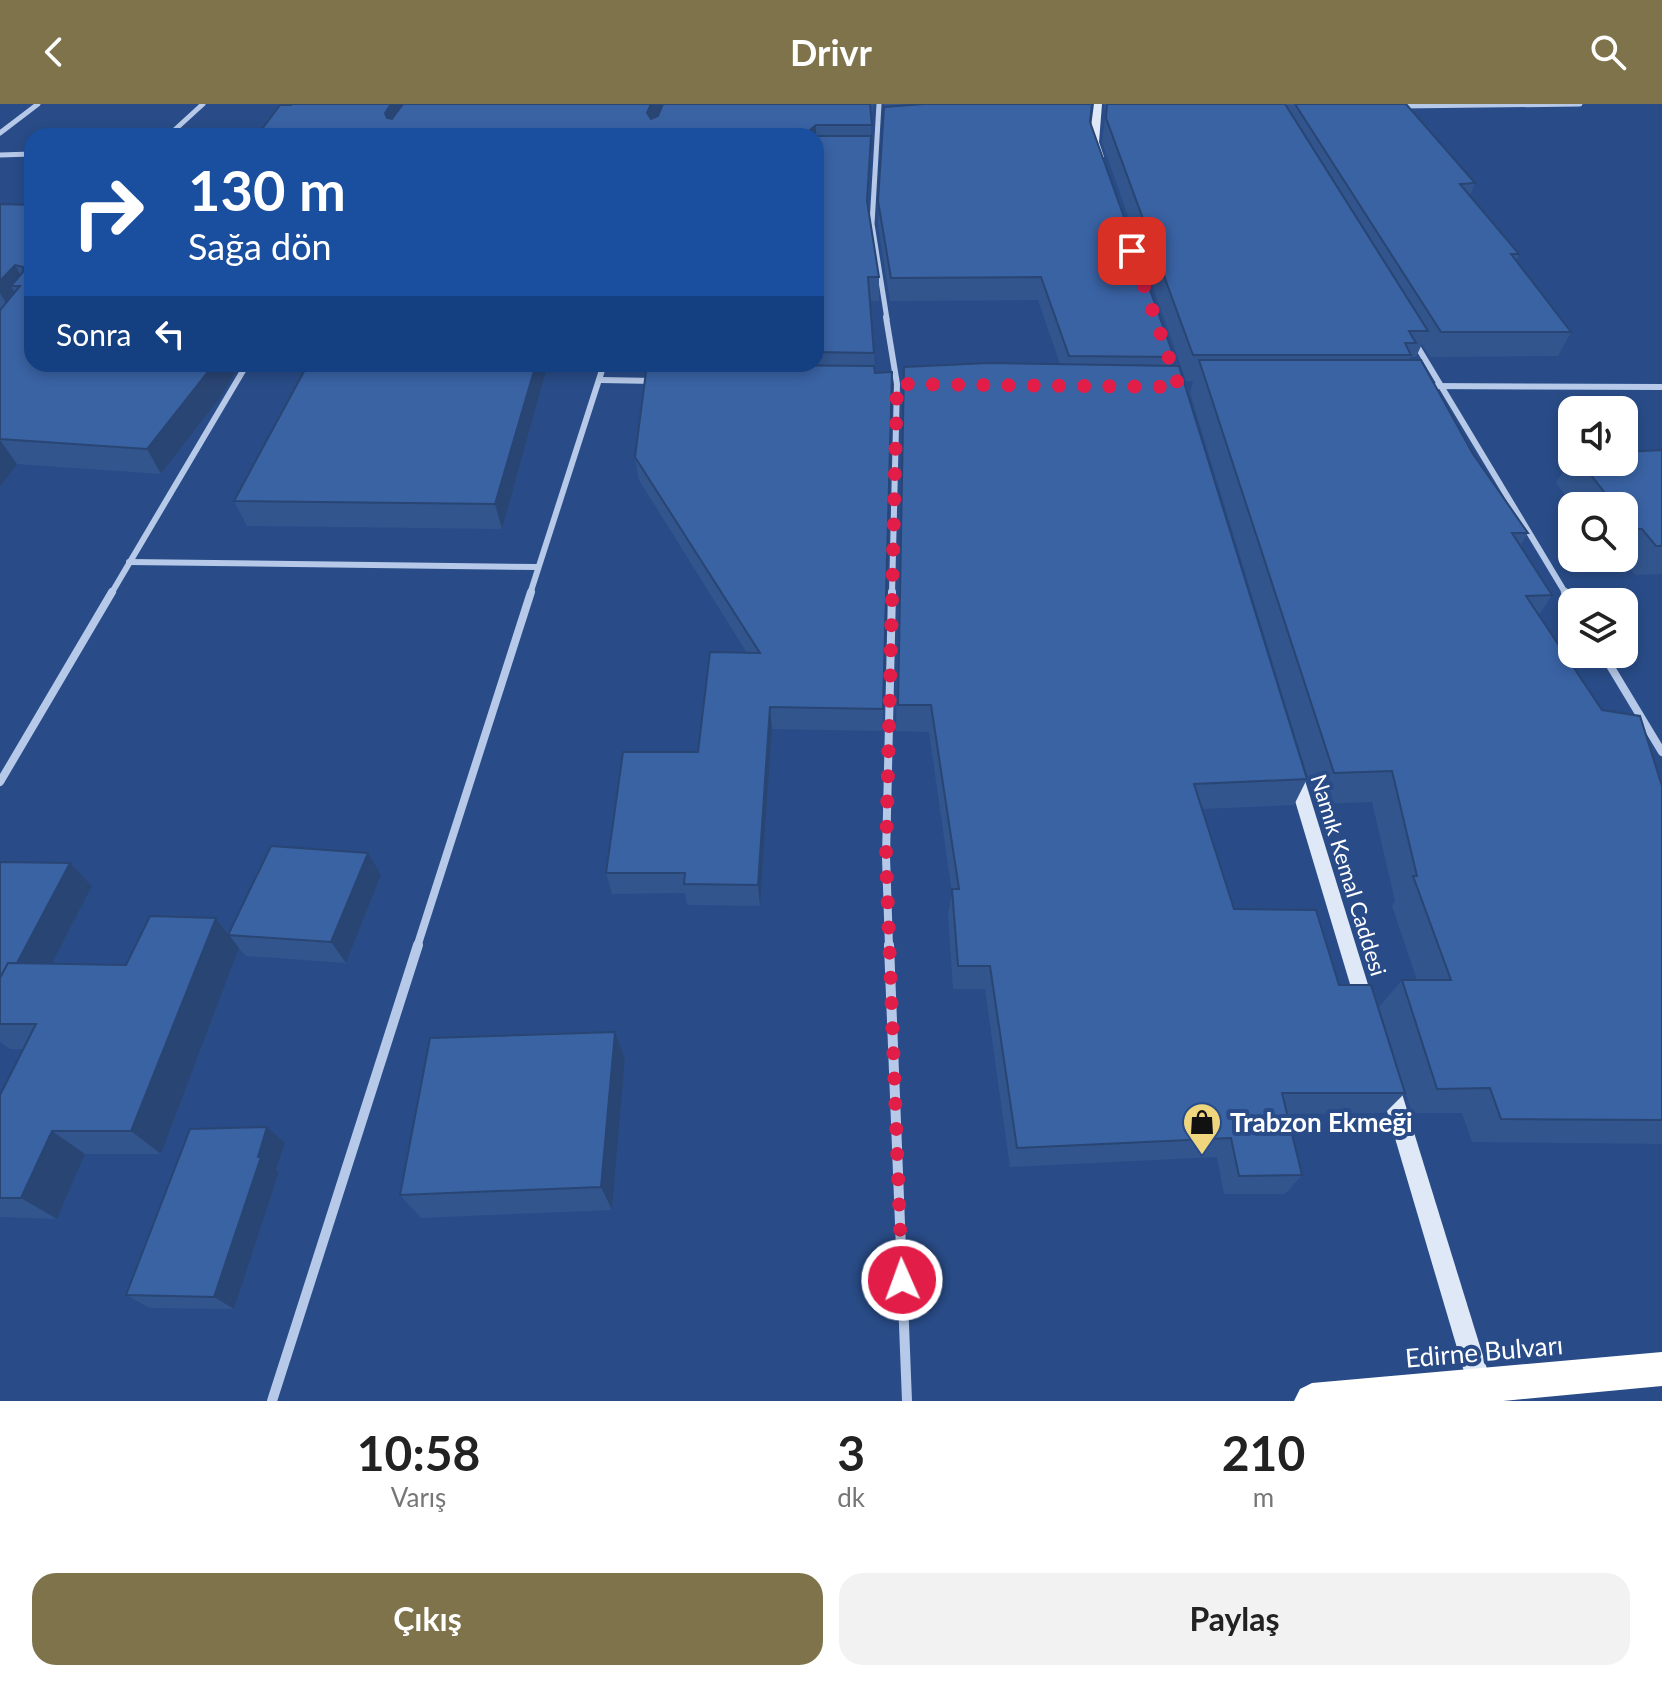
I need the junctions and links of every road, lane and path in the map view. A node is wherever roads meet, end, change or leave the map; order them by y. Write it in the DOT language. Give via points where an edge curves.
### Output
graph roads {
  1 [pos="38,104"];
  2 [pos="203,104"];
  3 [pos="879,104"];
  4 [pos="1580,104"];
  5 [pos="1440,105"];
  6 [pos="1397,106"];
  7 [pos="1093,112"];
  8 [pos="890,122"];
  9 [pos="875,123"];
  10 [pos="177,128"];
  11 [pos="0,133"];
  12 [pos="861,153"];
  13 [pos="876,153"];
  14 [pos="24,154"];
  15 [pos="0,155"];
  16 [pos="1104,171"];
  17 [pos="1409,332"];
  18 [pos="242,372"];
  19 [pos="602,372"];
  20 [pos="601,380"];
  21 [pos="663,381"];
  22 [pos="882,384"];
  23 [pos="897,384"];
  24 [pos="913,385"];
  25 [pos="1410,386"];
  26 [pos="1441,386"];
  27 [pos="1662,387"];
  28 [pos="129,562"];
  29 [pos="537,567"];
  30 [pos="1563,588"];
  31 [pos="1611,668"];
  32 [pos="1662,752"];
  33 [pos="1293,765"];
  34 [pos="0,782"];
  35 [pos="1370,1022"];
  36 [pos="1384,1067"];
  37 [pos="1662,1369"];
  38 [pos="1480,1385"];
  39 [pos="272,1401"];
  40 [pos="907,1401"];
  41 [pos="1312,1401"];
  1 -- 11 [label="street"];
  2 -- 10 [label="street"];
  3 -- 9 [label="street"];
  4 -- 5 [label="street"];
  5 -- 6 [label="street"];
  7 -- 16 [label="street" via="1094,142"];
  8 -- 9 [label="street"];
  9 -- 13 [label="street"];
  12 -- 13 [label="street"];
  13 -- 23 [label="street" via="872,224"];
  14 -- 15 [label="street"];
  17 -- 26 [label="street"];
  18 -- 28 [label="street"];
  19 -- 20 [label="street"];
  20 -- 21 [label="street"];
  20 -- 29 [label="street"];
  22 -- 23 [label="street"];
  23 -- 24 [label="street"];
  23 -- 40 [label="street" via="886,857"];
  25 -- 26 [label="street"];
  26 -- 27 [label="street"];
  26 -- 30 [label="street"];
  28 -- 29 [label="street"];
  28 -- 34 [label="street"];
  29 -- 39 [label="street"];
  31 -- 32 [label="street"];
  33 -- 35 [label="street, Namık Kemal Caddesi"];
  36 -- 38 [label="street"];
  37 -- 38 [label="highway, Edirne Bulvarı"];
  38 -- 41 [label="highway, Edirne Bulvarı"];
}
